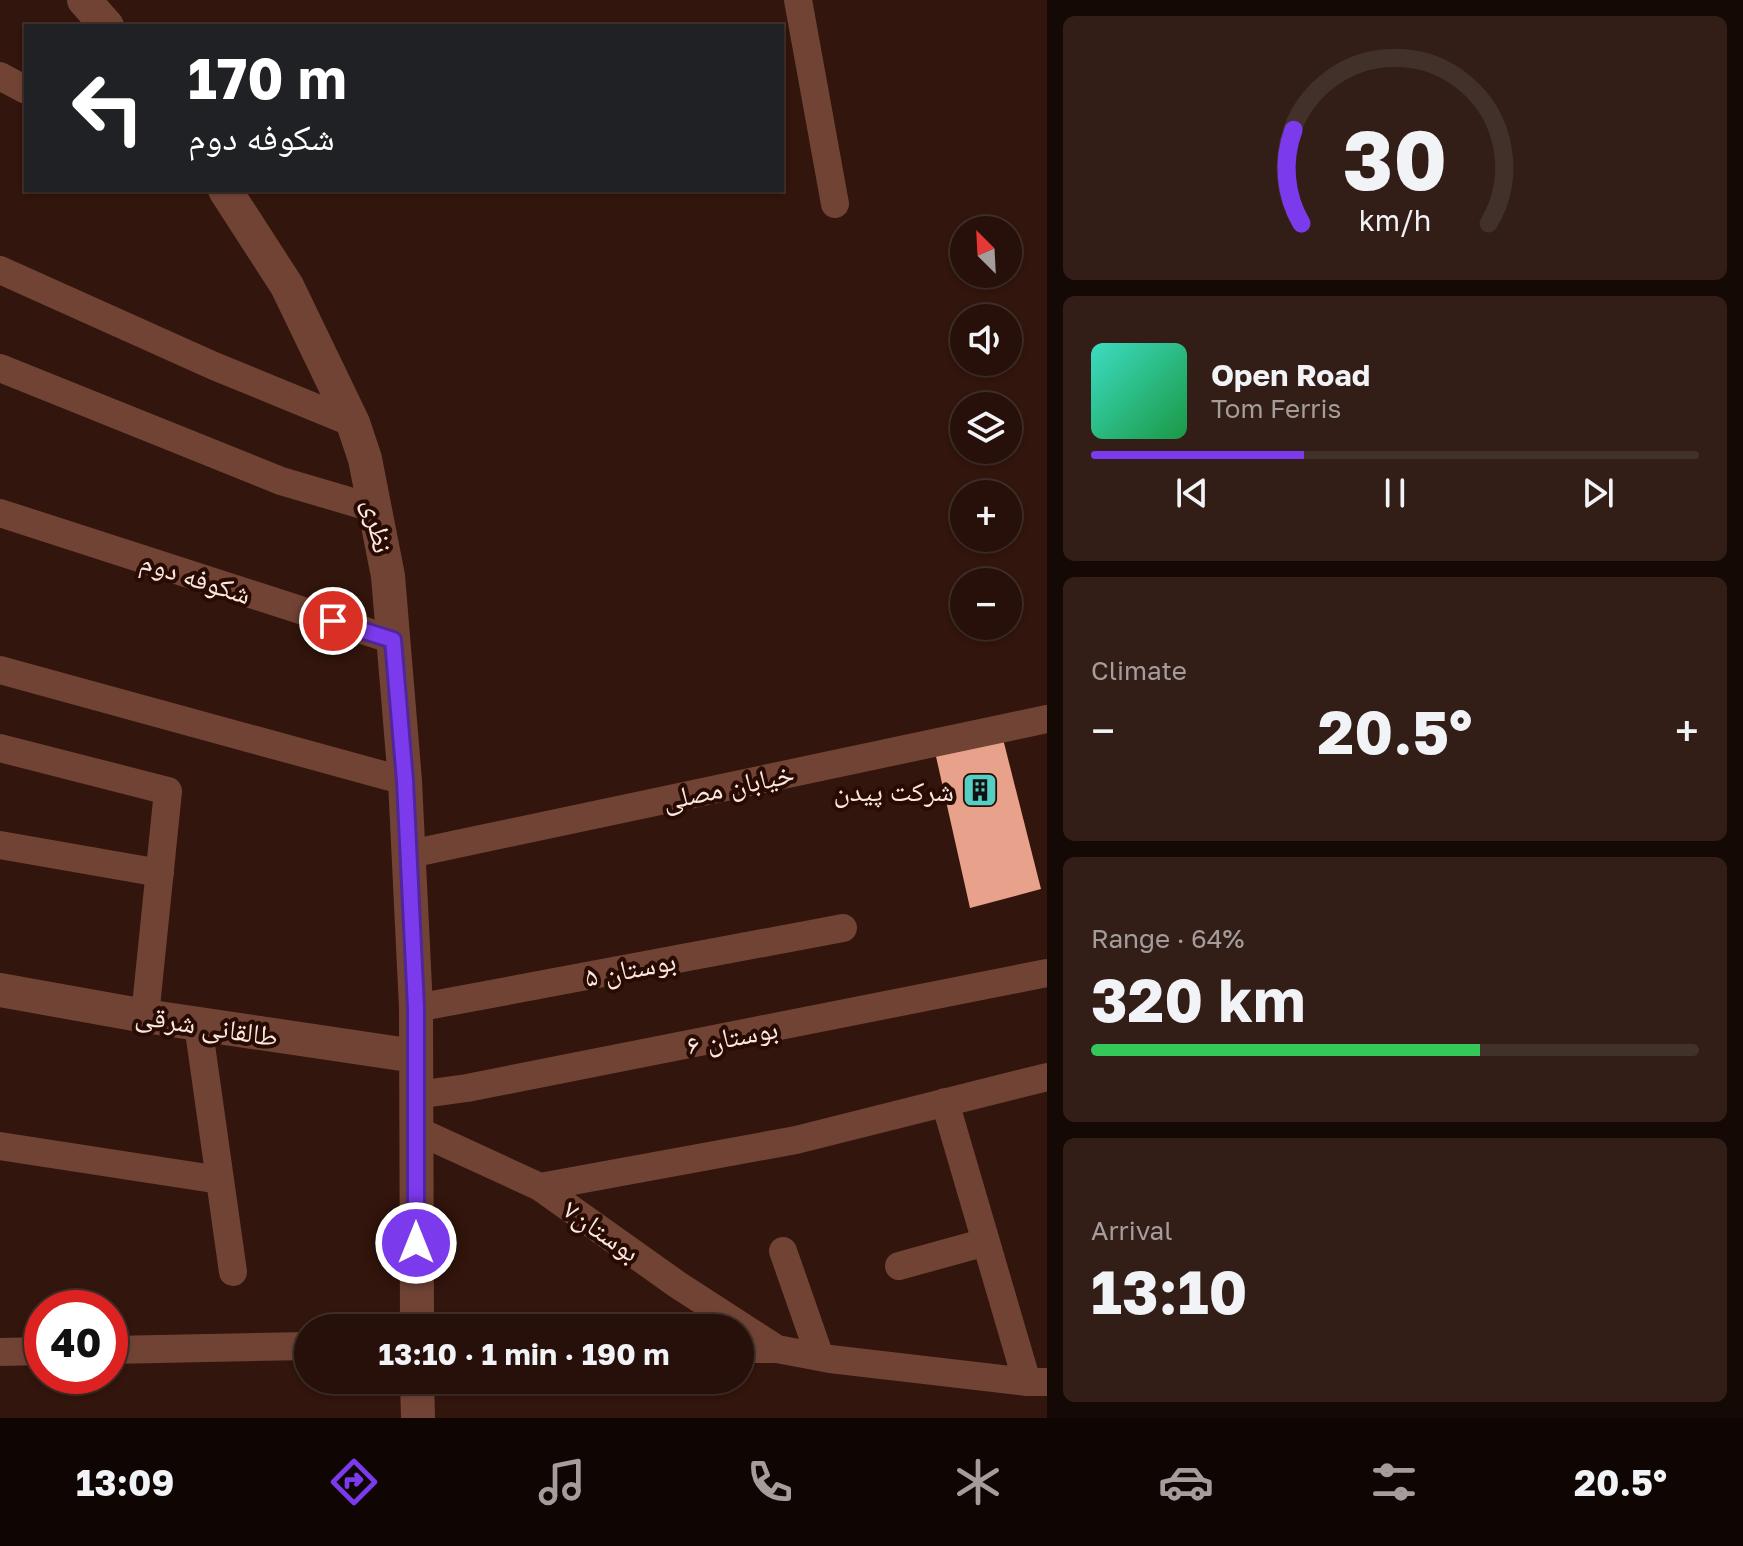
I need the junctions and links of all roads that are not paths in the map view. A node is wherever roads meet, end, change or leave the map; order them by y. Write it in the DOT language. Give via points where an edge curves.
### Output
graph roads {
  1 [pos="84,0"];
  2 [pos="798,0"];
  3 [pos="105,24"];
  4 [pos="0,76"];
  5 [pos="24,89"];
  6 [pos="226,192"];
  7 [pos="835,204"];
  8 [pos="0,270"];
  9 [pos="0,368"];
  10 [pos="353,423"];
  11 [pos="376,509"];
  12 [pos="0,513"];
  13 [pos="393,640"];
  14 [pos="0,670"];
  15 [pos="1047,719"];
  16 [pos="0,748"];
  17 [pos="405,781"];
  18 [pos="0,845"];
  19 [pos="410,854"];
  20 [pos="160,873"];
  21 [pos="843,928"];
  22 [pos="1047,973"];
  23 [pos="0,990"];
  24 [pos="416,1008"];
  25 [pos="145,1016"];
  26 [pos="198,1024"];
  27 [pos="415,1056"];
  28 [pos="1047,1077"];
  29 [pos="416,1095"];
  30 [pos="945,1102"];
  31 [pos="416,1130"];
  32 [pos="0,1146"];
  33 [pos="220,1180"];
  34 [pos="540,1187"];
  35 [pos="986,1242"];
  36 [pos="783,1251"];
  37 [pos="899,1266"];
  38 [pos="233,1272"];
  39 [pos="417,1314"];
  40 [pos="294,1346"];
  41 [pos="754,1349"];
  42 [pos="777,1349"];
  43 [pos="128,1350"];
  44 [pos="24,1351"];
  45 [pos="0,1352"];
  46 [pos="820,1357"];
  47 [pos="1037,1382"];
  48 [pos="417,1394"];
  49 [pos="418,1418"];
  1 -- 3 [label="street"];
  2 -- 7 [label="street"];
  4 -- 5 [label="street"];
  6 -- 10 [label="street, نظری" via="287,286"];
  8 -- 10 [label="street"];
  9 -- 11 [label="street" via="281,481"];
  10 -- 11 [label="street, نظری"];
  11 -- 13 [label="street, نظری"];
  12 -- 13 [label="street, شکوفه دوم"];
  13 -- 17 [label="street, نظری"];
  14 -- 17 [label="street"];
  15 -- 19 [label="street, خیابان مصلی"];
  16 -- 20 [label="street" via="168,791"];
  17 -- 19 [label="street, نظری"];
  18 -- 20 [label="street"];
  19 -- 24 [label="street, نظری"];
  20 -- 25 [label="street"];
  21 -- 24 [label="street, بوستان ۵"];
  22 -- 29 [label="street, بوستان ۶"];
  23 -- 25 [label="street, طالقانی شرقی"];
  24 -- 27 [label="street, نظری"];
  25 -- 26 [label="street, طالقانی شرقی"];
  26 -- 27 [label="street, طالقانی شرقی"];
  26 -- 33 [label="street"];
  27 -- 29 [label="street, نظری"];
  28 -- 30 [label="street"];
  29 -- 31 [label="street, نظری"];
  30 -- 34 [label="street" via="796,1140"];
  30 -- 35 [label="street"];
  31 -- 34 [label="street, بوستان۷"];
  31 -- 39 [label="street, نظری"];
  32 -- 33 [label="street"];
  33 -- 38 [label="street"];
  34 -- 42 [label="street, بوستان۷"];
  35 -- 37 [label="street"];
  35 -- 47 [label="street"];
  36 -- 46 [label="street"];
  40 -- 43 [label="street"];
  41 -- 42 [label="street"];
  42 -- 46 [label="street"];
  44 -- 45 [label="street"];
  46 -- 47 [label="street"];
  48 -- 49 [label="street"];
}
